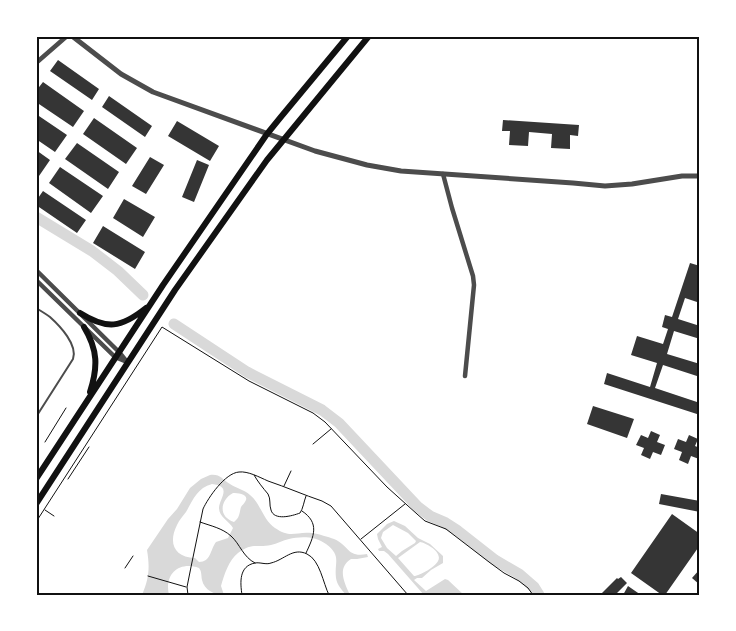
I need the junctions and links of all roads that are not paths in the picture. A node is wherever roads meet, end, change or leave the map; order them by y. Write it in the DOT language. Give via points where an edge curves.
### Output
graph roads {
  1 [pos="68,36"];
  2 [pos="72,36"];
  3 [pos="348,36"];
  4 [pos="370,36"];
  5 [pos="36,63"];
  6 [pos="268,134"];
  7 [pos="284,139"];
  8 [pos="443,174"];
  9 [pos="700,176"];
  10 [pos="36,270"];
  11 [pos="36,280"];
  12 [pos="152,302"];
  13 [pos="38,309"];
  14 [pos="80,313"];
  15 [pos="36,314"];
  16 [pos="84,327"];
  17 [pos="117,354"];
  18 [pos="127,362"];
  19 [pos="465,376"];
  20 [pos="86,402"];
  21 [pos="36,417"];
  22 [pos="36,479"];
  23 [pos="36,504"];
  1 -- 5 [label="street"];
  2 -- 6 [label="street" via="142,87"];
  3 -- 6 [label="main road"];
  4 -- 7 [label="main road"];
  6 -- 7 [label="street"];
  6 -- 12 [label="main road"];
  7 -- 8 [label="street" via="367,165"];
  7 -- 18 [label="main road"];
  8 -- 9 [label="street" via="605,186"];
  8 -- 19 [label="street" via="474,284"];
  10 -- 14 [label="street"];
  11 -- 16 [label="street"];
  12 -- 14 [label="main road" via="136,316 119,324 106,325"];
  12 -- 17 [label="main road"];
  13 -- 15 [label="lane"];
  13 -- 21 [label="lane" via="56,323 73,344 75,352"];
  14 -- 17 [label="street"];
  16 -- 17 [label="street"];
  16 -- 20 [label="main road" via="96,359 93,384"];
  17 -- 18 [label="street"];
  17 -- 20 [label="main road"];
  18 -- 23 [label="main road"];
  20 -- 22 [label="main road"];
}
